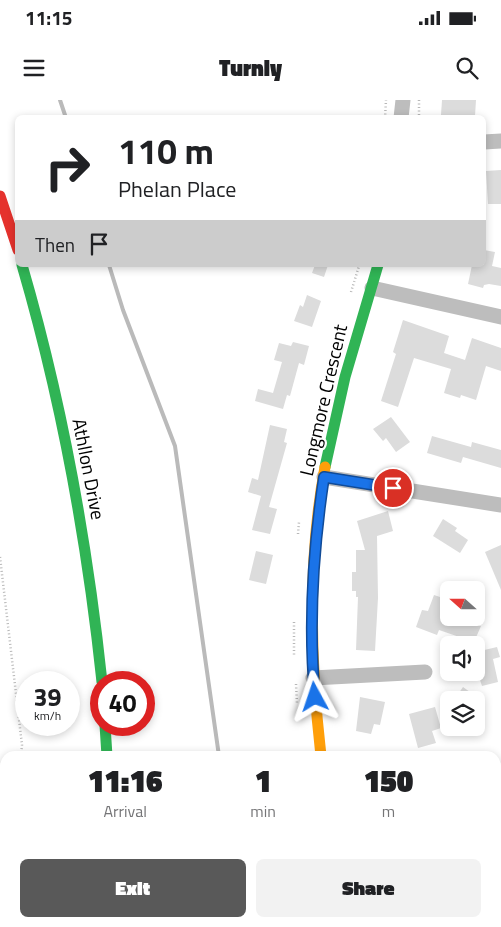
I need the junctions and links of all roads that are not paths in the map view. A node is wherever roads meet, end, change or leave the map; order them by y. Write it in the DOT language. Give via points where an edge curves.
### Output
graph roads {
  1 [pos="402,100"];
  2 [pos="402,115"];
  3 [pos="501,141"];
  4 [pos="486,142"];
  5 [pos="0,196"];
  6 [pos="15,241"];
  7 [pos="23,267"];
  8 [pos="377,267"];
  9 [pos="372,288"];
  10 [pos="501,316"];
  11 [pos="324,477"];
  12 [pos="501,505"];
  13 [pos="101,671"];
  14 [pos="425,672"];
  15 [pos="313,678"];
  16 [pos="106,736"];
  17 [pos="108,751"];
  18 [pos="320,751"];
  1 -- 2 [label="street"];
  3 -- 4 [label="street"];
  5 -- 6 [label="main road"];
  7 -- 13 [label="main road, Athllon Drive" via="43,340 71,465 95,607"];
  8 -- 9 [label="main road, Longmore Crescent"];
  9 -- 10 [label="street"];
  9 -- 11 [label="main road, Longmore Crescent" via="344,378"];
  11 -- 12 [label="street"];
  11 -- 15 [label="main road, Longmore Crescent" via="312,576"];
  14 -- 15 [label="street"];
  15 -- 18 [label="main road, Longmore Crescent"];
  16 -- 17 [label="main road"];
}
